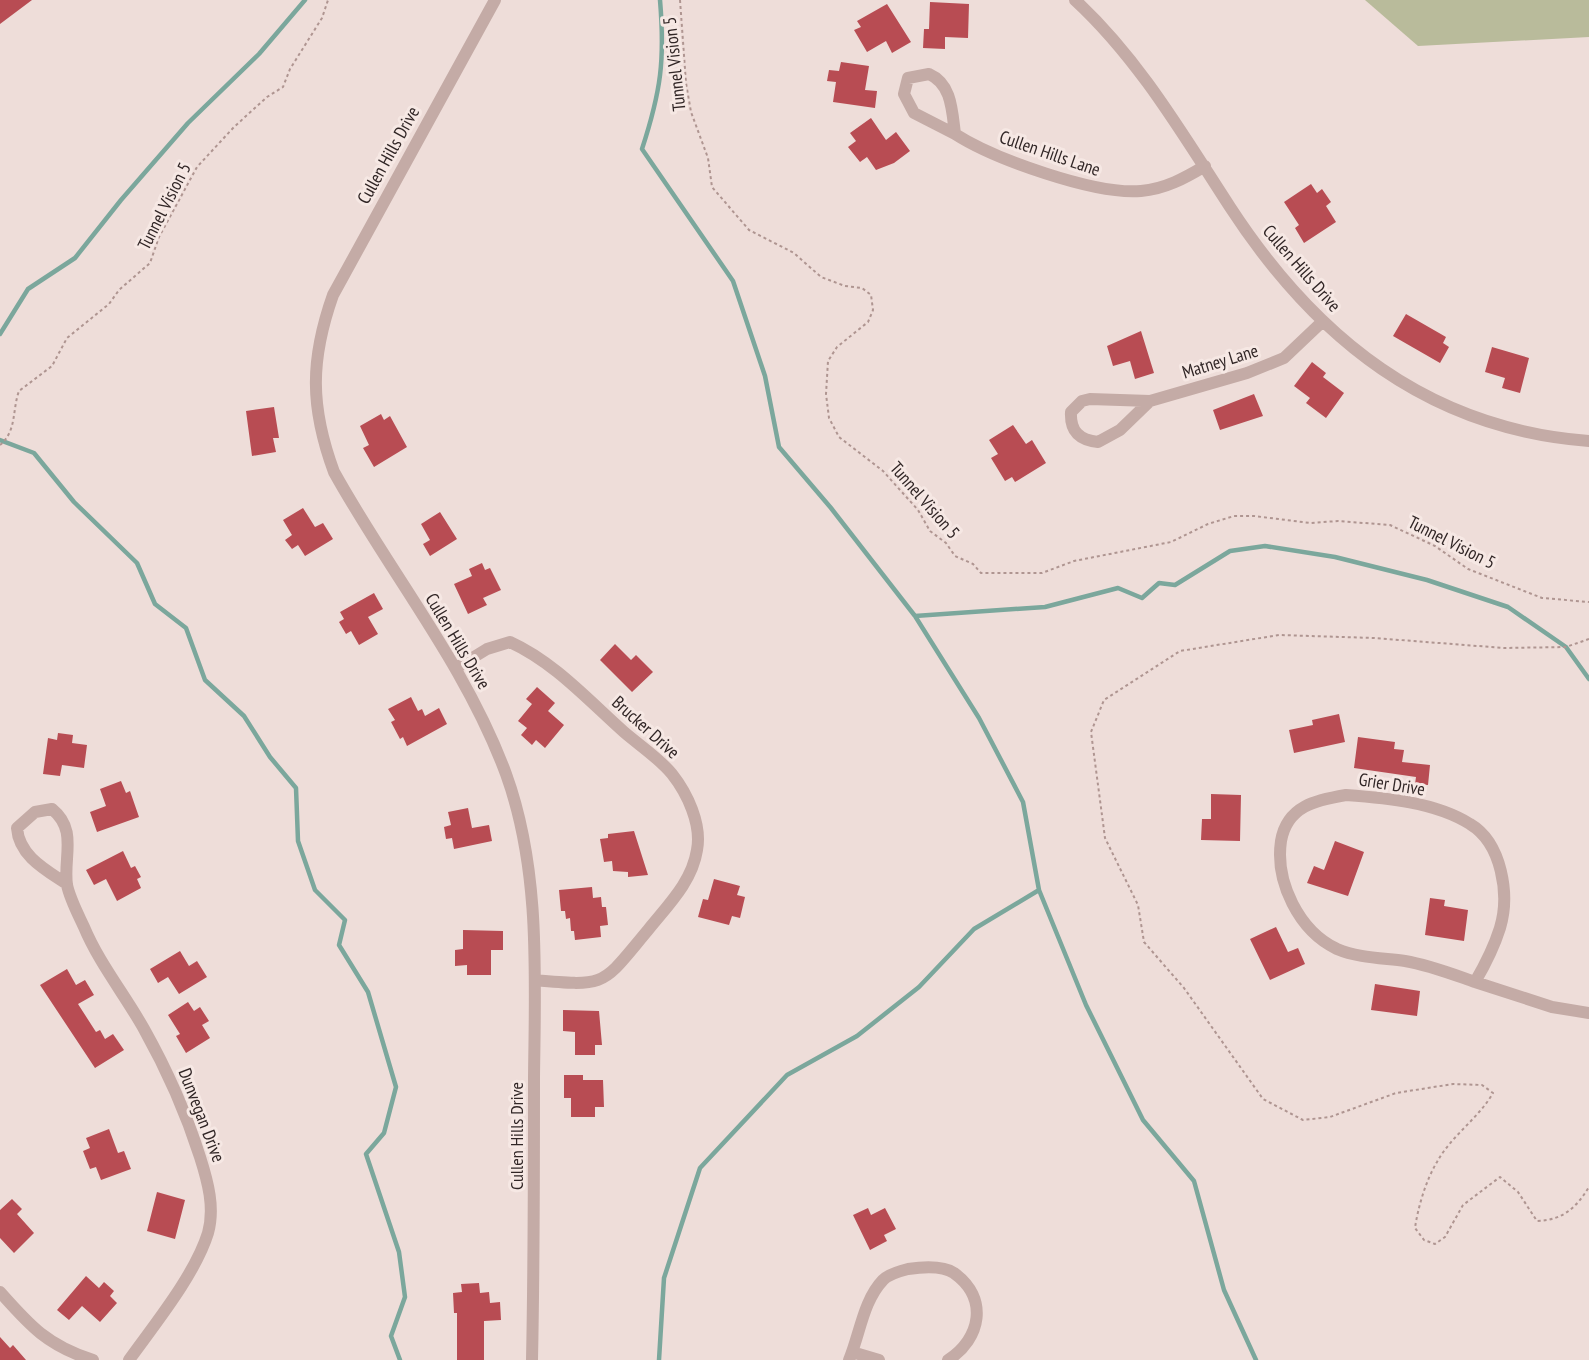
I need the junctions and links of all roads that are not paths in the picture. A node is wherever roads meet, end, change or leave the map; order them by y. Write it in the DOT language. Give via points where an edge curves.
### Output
graph roads {
  1 [pos="495,0"];
  2 [pos="1075,0"];
  3 [pos="955,134"];
  4 [pos="1204,166"];
  5 [pos="1323,321"];
  6 [pos="1150,401"];
  7 [pos="1589,441"];
  8 [pos="456,668"];
  9 [pos="67,885"];
  10 [pos="535,980"];
  11 [pos="1475,982"];
  12 [pos="1589,1013"];
  13 [pos="0,1292"];
  14 [pos="850,1356"];
  15 [pos="93,1360"];
  16 [pos="129,1360"];
  17 [pos="532,1360"];
  18 [pos="879,1360"];
  19 [pos="948,1360"];
  1 -- 8 [label="street, Cullen Hills Drive" via="333,295 321,329 314,388 323,442 334,472"];
  2 -- 4 [label="street, Cullen Hills Drive" via="1127,55"];
  3 -- 3 [label="street, Cullen Hills Lane" via="952,108 941,82 929,74 908,78 904,94 914,113"];
  3 -- 4 [label="street, Cullen Hills Lane" via="976,147 1107,191 1160,188"];
  4 -- 5 [label="street, Cullen Hills Drive" via="1260,248"];
  5 -- 6 [label="street, Matney Lane" via="1284,358 1265,367"];
  5 -- 7 [label="street, Cullen Hills Drive" via="1386,375 1437,403 1496,425"];
  6 -- 6 [label="street, Matney Lane" via="1082,401 1071,412 1072,429 1087,441 1098,442 1120,430"];
  8 -- 10 [label="street, Cullen Hills Drive" via="507,776 520,825 529,875"];
  8 -- 10 [label="street, Brucker Drive" via="487,649 510,642 543,660 671,773 692,810 697,829 698,848 681,890 611,974 584,985"];
  9 -- 9 [label="street, Dunvegan Drive" via="67,827 52,809 35,812 17,828 18,839 35,863"];
  9 -- 16 [label="street, Dunvegan Drive" via="87,935 144,1028 172,1083 200,1155 212,1208 197,1257"];
  10 -- 17 [label="street, Cullen Hills Drive"];
  11 -- 11 [label="street, Grier Drive" via="1420,964 1344,951 1325,942 1310,928 1289,897 1280,866 1285,826 1300,808 1346,795 1378,797 1454,816 1482,834 1498,861 1504,897 1501,926"];
  11 -- 12 [label="street, Grier Drive" via="1542,1004"];
  13 -- 15 [label="street" via="49,1342"];
  14 -- 18 [label="street"];
  14 -- 19 [label="street" via="867,1306 885,1277 921,1267 953,1272 974,1301 976,1332 968,1345"];
}
